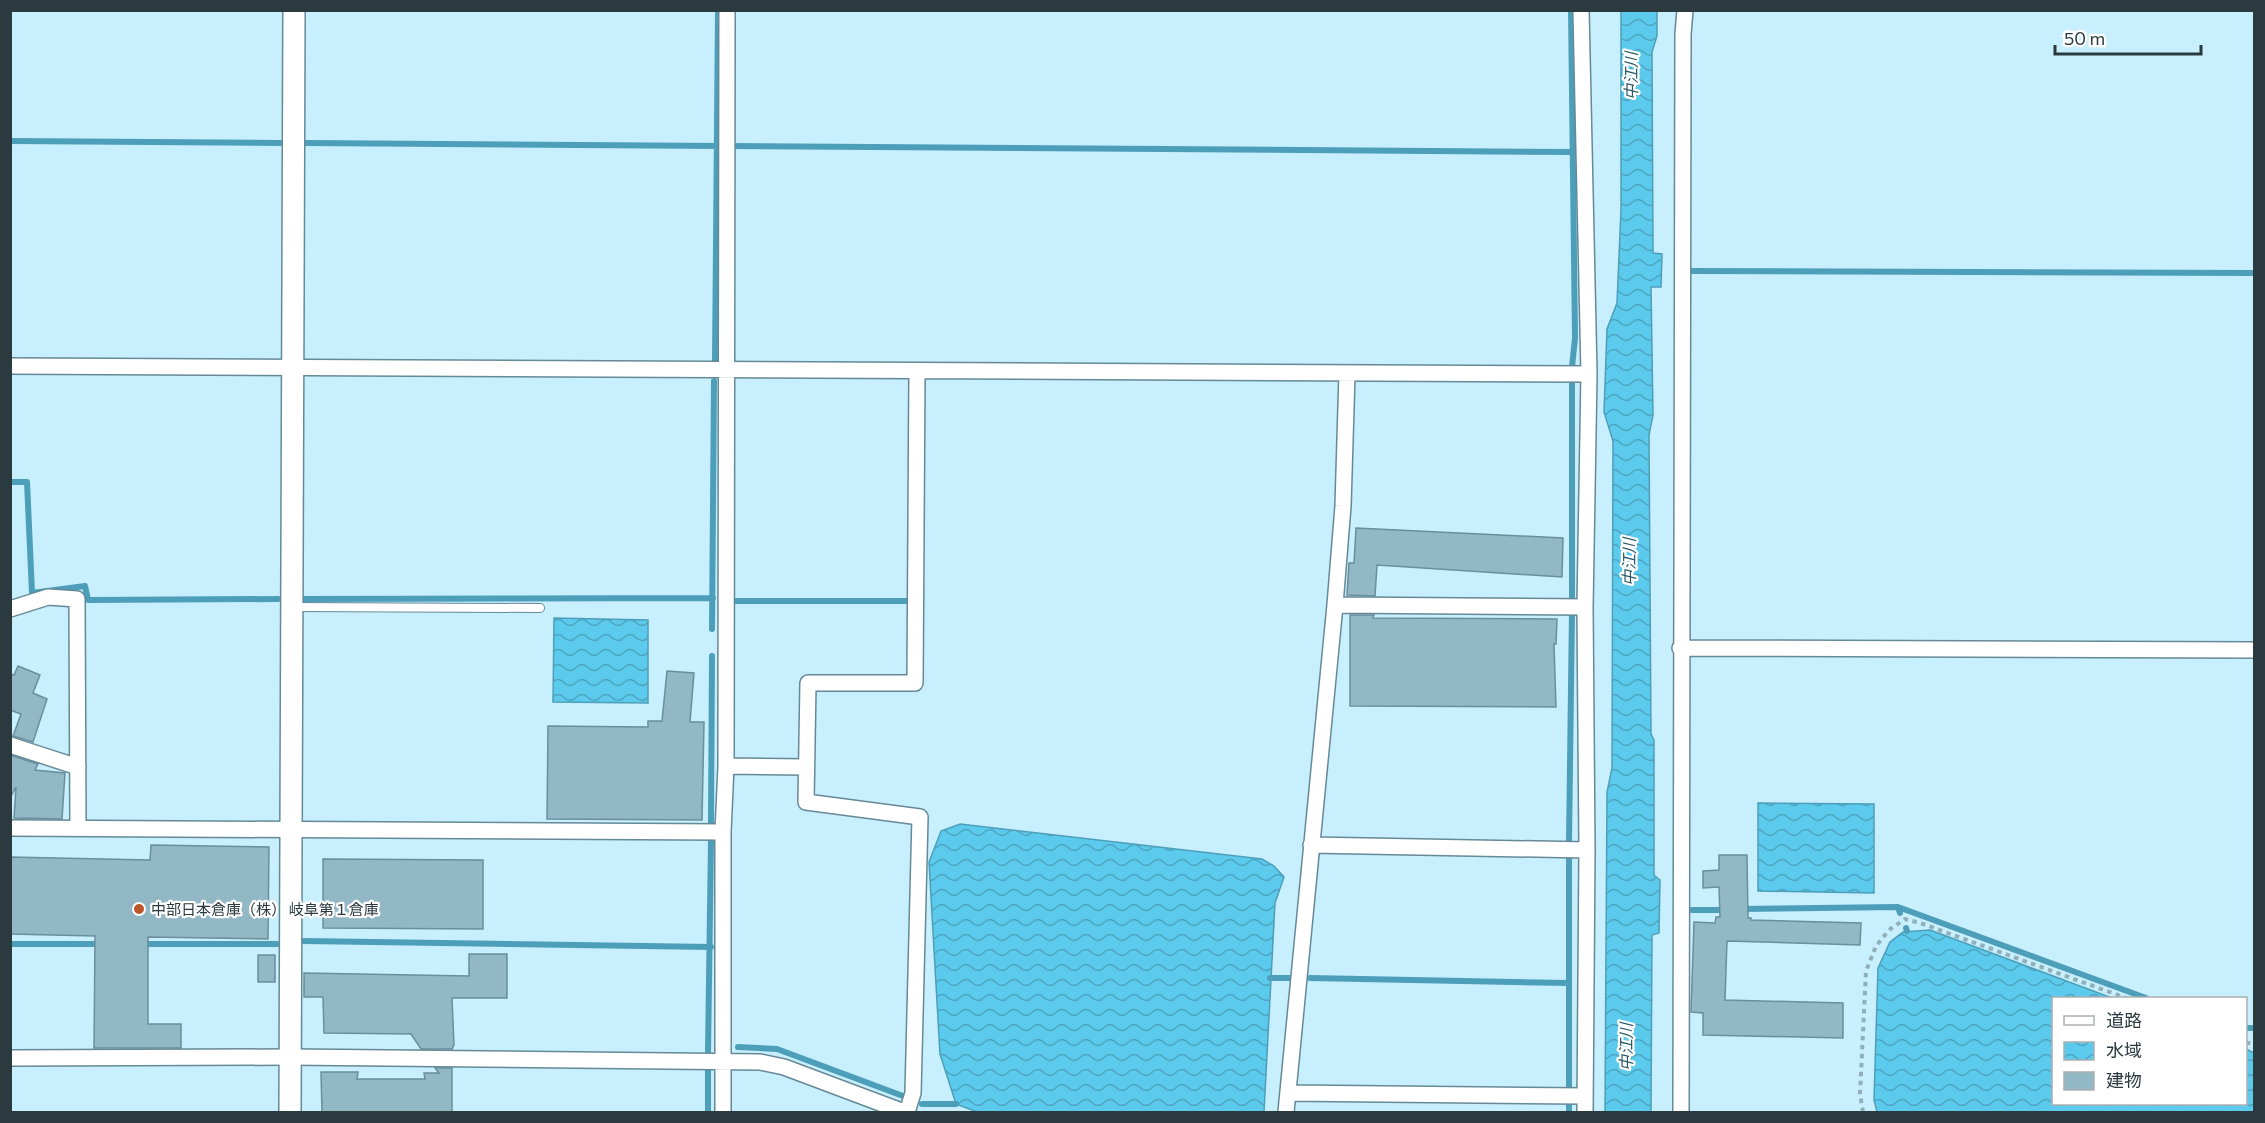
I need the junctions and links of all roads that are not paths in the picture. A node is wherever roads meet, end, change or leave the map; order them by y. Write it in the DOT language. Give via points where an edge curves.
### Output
graph roads {
  1 [pos="294,10"];
  2 [pos="727,10"];
  3 [pos="1581,10"];
  4 [pos="1685,10"];
  5 [pos="10,366"];
  6 [pos="291,367"];
  7 [pos="726,369"];
  8 [pos="918,371"];
  9 [pos="1347,374"];
  10 [pos="1588,374"];
  11 [pos="1335,605"];
  12 [pos="291,607"];
  13 [pos="1585,607"];
  14 [pos="540,608"];
  15 [pos="10,609"];
  16 [pos="1680,648"];
  17 [pos="2254,650"];
  18 [pos="10,745"];
  19 [pos="726,766"];
  20 [pos="806,766"];
  21 [pos="78,767"];
  22 [pos="10,828"];
  23 [pos="78,828"];
  24 [pos="290,830"];
  25 [pos="723,832"];
  26 [pos="1311,845"];
  27 [pos="1587,850"];
  28 [pos="290,1057"];
  29 [pos="10,1059"];
  30 [pos="723,1061"];
  31 [pos="1288,1093"];
  32 [pos="1586,1096"];
  33 [pos="290,1113"];
  34 [pos="723,1113"];
  35 [pos="905,1113"];
  36 [pos="1286,1113"];
  37 [pos="1585,1113"];
  38 [pos="1681,1113"];
  1 -- 6 [label="street"];
  2 -- 7 [label="street"];
  3 -- 10 [label="street"];
  4 -- 16 [label="street"];
  5 -- 6 [label="street"];
  6 -- 7 [label="street"];
  6 -- 12 [label="street"];
  7 -- 8 [label="street"];
  7 -- 19 [label="street"];
  8 -- 9 [label="street"];
  8 -- 20 [label="street" via="915,683 808,682"];
  9 -- 10 [label="street"];
  9 -- 11 [label="street"];
  10 -- 13 [label="street"];
  11 -- 13 [label="street"];
  11 -- 26 [label="street"];
  12 -- 14 [label="lane"];
  12 -- 24 [label="street"];
  13 -- 27 [label="street"];
  15 -- 21 [label="street" via="48,597 77,598"];
  16 -- 17 [label="street"];
  16 -- 38 [label="street"];
  18 -- 21 [label="street"];
  19 -- 20 [label="street"];
  19 -- 25 [label="street"];
  20 -- 35 [label="street" via="806,802 920,817 913,1093"];
  21 -- 23 [label="street"];
  22 -- 23 [label="street"];
  23 -- 24 [label="street"];
  24 -- 25 [label="street"];
  24 -- 28 [label="street"];
  25 -- 30 [label="street"];
  26 -- 27 [label="street"];
  26 -- 31 [label="street"];
  27 -- 32 [label="street"];
  28 -- 29 [label="street"];
  28 -- 30 [label="street"];
  28 -- 33 [label="street"];
  30 -- 34 [label="street"];
  30 -- 35 [label="street" via="784,1067"];
  31 -- 32 [label="street"];
  31 -- 36 [label="street"];
  32 -- 37 [label="street"];
}
